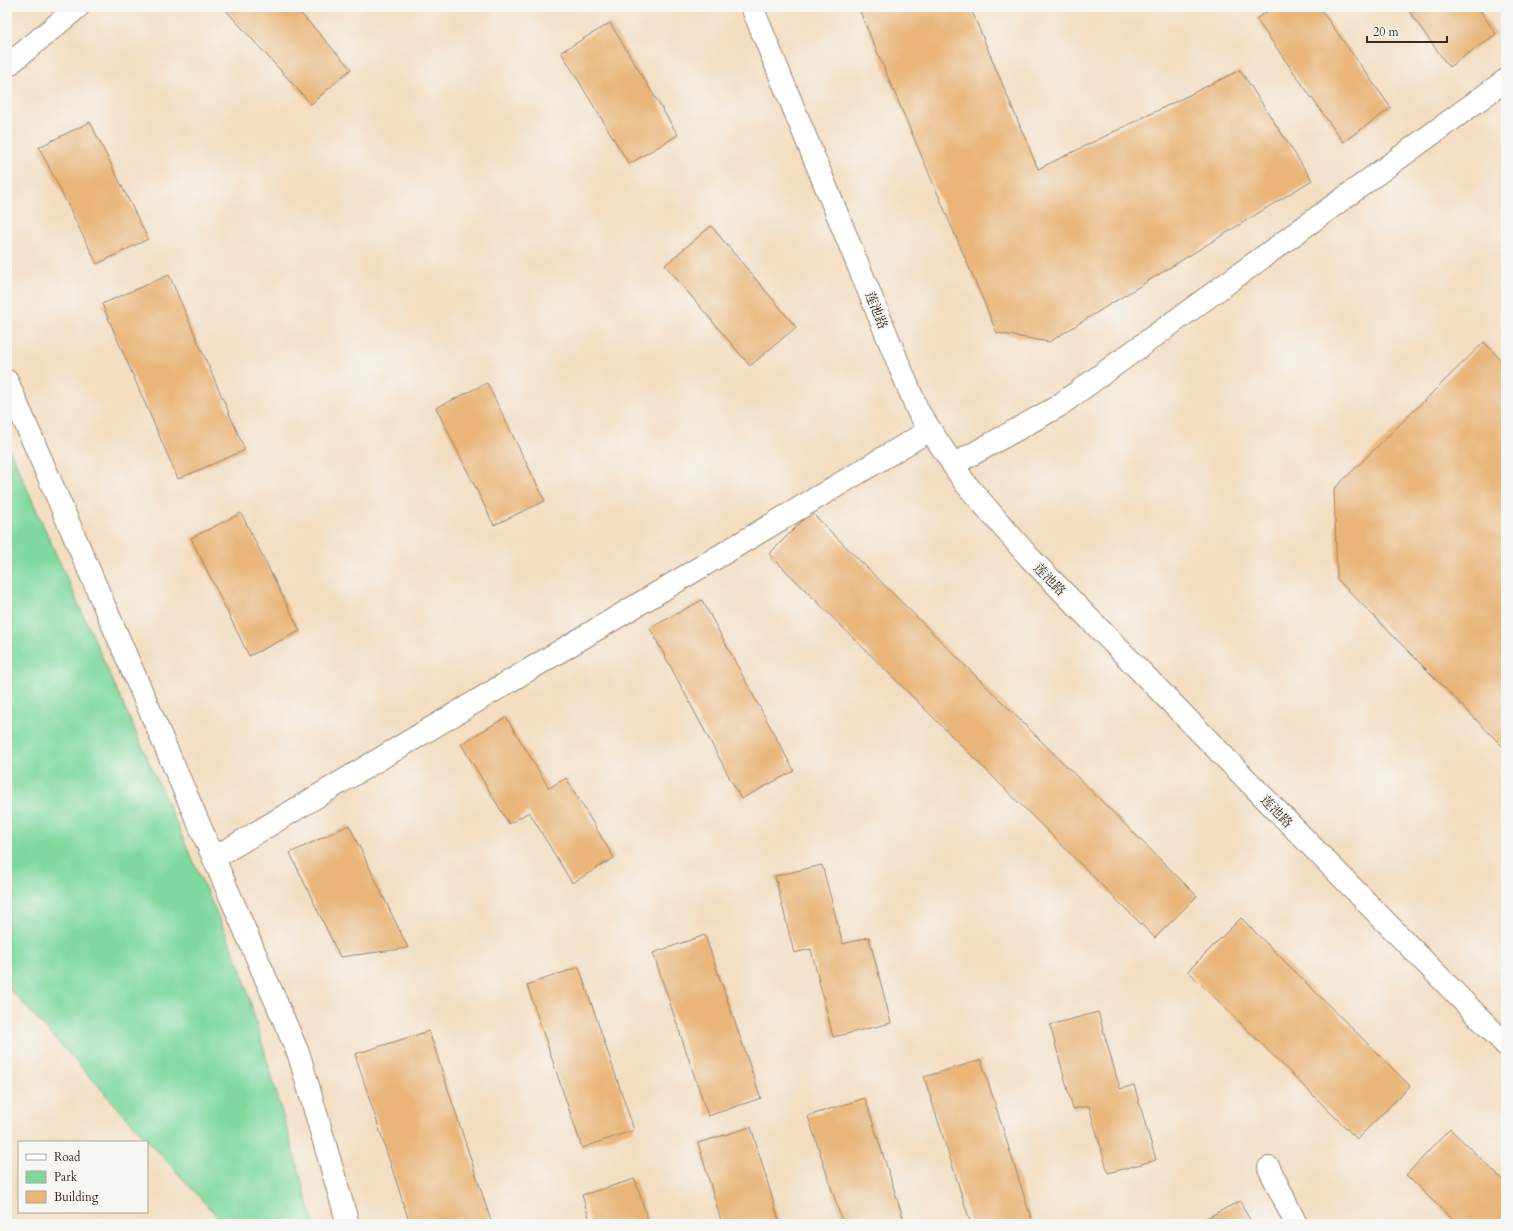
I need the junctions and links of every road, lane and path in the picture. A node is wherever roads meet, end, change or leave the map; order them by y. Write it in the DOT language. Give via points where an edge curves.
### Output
graph roads {
  1 [pos="78,7"];
  2 [pos="752,7"];
  3 [pos="7,66"];
  4 [pos="1506,80"];
  5 [pos="7,382"];
  6 [pos="930,430"];
  7 [pos="953,465"];
  8 [pos="214,858"];
  9 [pos="1506,1045"];
  10 [pos="1269,1168"];
  11 [pos="348,1224"];
  12 [pos="1296,1224"];
  1 -- 3 [label="street"];
  2 -- 6 [label="street, 莲池路" via="918,411"];
  4 -- 7 [label="street" via="1057,406"];
  5 -- 8 [label="street"];
  6 -- 7 [label="street, 莲池路"];
  6 -- 8 [label="street"];
  7 -- 9 [label="street, 莲池路" via="965,484 1029,557"];
  8 -- 11 [label="street" via="298,1054"];
  10 -- 12 [label="street"];
}
